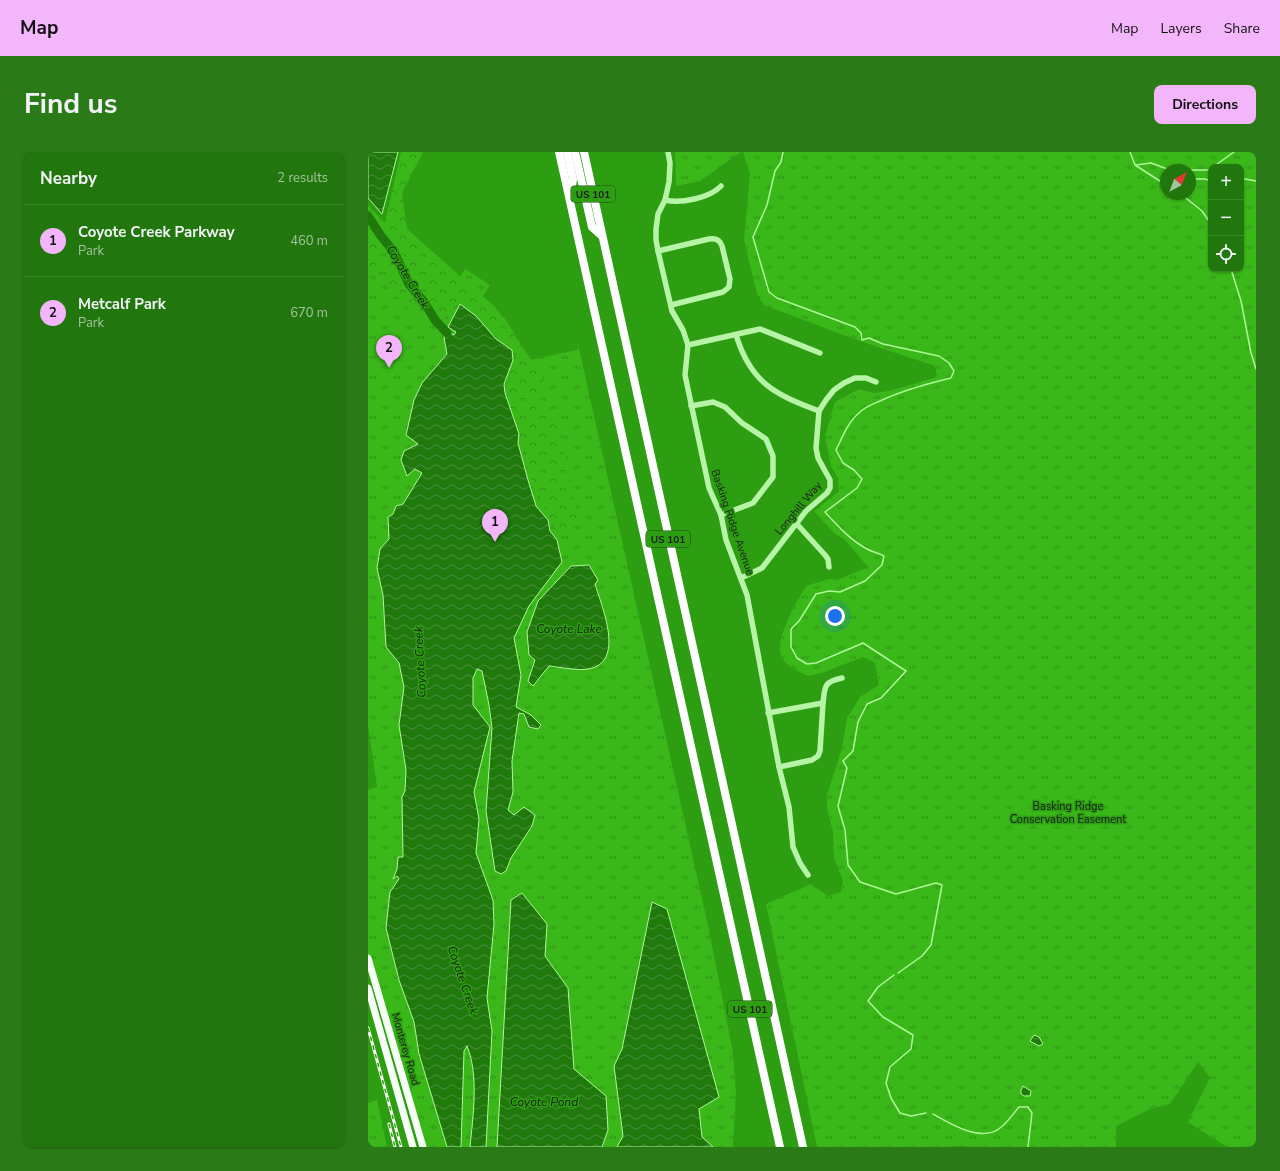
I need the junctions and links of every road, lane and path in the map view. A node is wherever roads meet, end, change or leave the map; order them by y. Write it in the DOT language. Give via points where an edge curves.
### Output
graph roads {
  1 [pos="559,152"];
  2 [pos="567,152"];
  3 [pos="574,152"];
  4 [pos="584,152"];
  5 [pos="668,152"];
  6 [pos="721,186"];
  7 [pos="570,199"];
  8 [pos="665,200"];
  9 [pos="602,236"];
  10 [pos="658,251"];
  11 [pos="671,305"];
  12 [pos="736,335"];
  13 [pos="688,345"];
  14 [pos="820,353"];
  15 [pos="876,382"];
  16 [pos="691,406"];
  17 [pos="819,410"];
  18 [pos="721,515"];
  19 [pos="796,523"];
  20 [pos="829,567"];
  21 [pos="741,578"];
  22 [pos="842,678"];
  23 [pos="823,703"];
  24 [pos="768,713"];
  25 [pos="779,767"];
  26 [pos="808,875"];
  27 [pos="368,958"];
  28 [pos="368,988"];
  29 [pos="413,1147"];
  30 [pos="423,1147"];
  31 [pos="780,1147"];
  32 [pos="803,1147"];
  1 -- 7 [label="highway, US 101"];
  2 -- 7 [label="highway" via="573,179"];
  3 -- 9 [label="highway" via="592,227"];
  4 -- 9 [label="highway, US 101"];
  5 -- 8 [label="street, Basking Ridge Avenue" via="670,172"];
  6 -- 8 [label="street" via="709,195 682,201"];
  7 -- 31 [label="highway, US 101"];
  8 -- 10 [label="street, Basking Ridge Avenue" via="658,214"];
  9 -- 32 [label="highway, US 101"];
  10 -- 11 [label="street, Basking Ridge Avenue"];
  10 -- 11 [label="street" via="713,239 721,243 727,266 730,284 727,290"];
  11 -- 13 [label="street, Basking Ridge Avenue"];
  12 -- 13 [label="street"];
  12 -- 14 [label="street" via="757,329 763,330"];
  12 -- 17 [label="street" via="748,365 766,385 788,399"];
  13 -- 16 [label="street, Basking Ridge Avenue" via="685,375"];
  15 -- 17 [label="street" via="860,377 844,383 830,395"];
  16 -- 18 [label="street, Basking Ridge Avenue" via="709,488"];
  16 -- 18 [label="street" via="713,402 725,407 742,423 766,439 772,456 773,476 753,503"];
  17 -- 19 [label="street, Longhill Way" via="816,448 818,458 830,480 830,488"];
  18 -- 21 [label="street, Basking Ridge Avenue" via="726,540"];
  19 -- 20 [label="street" via="825,555"];
  19 -- 21 [label="street, Longhill Way" via="762,568"];
  21 -- 24 [label="street, Basking Ridge Avenue" via="747,595"];
  22 -- 23 [label="street" via="831,680 824,689"];
  23 -- 24 [label="street"];
  23 -- 25 [label="street" via="818,756 812,760"];
  24 -- 25 [label="street, Basking Ridge Avenue"];
  25 -- 26 [label="street, Basking Ridge Avenue" via="789,807 793,847"];
  27 -- 30 [label="main road, Monterey Road"];
  28 -- 29 [label="main road, Monterey Road"];
}
